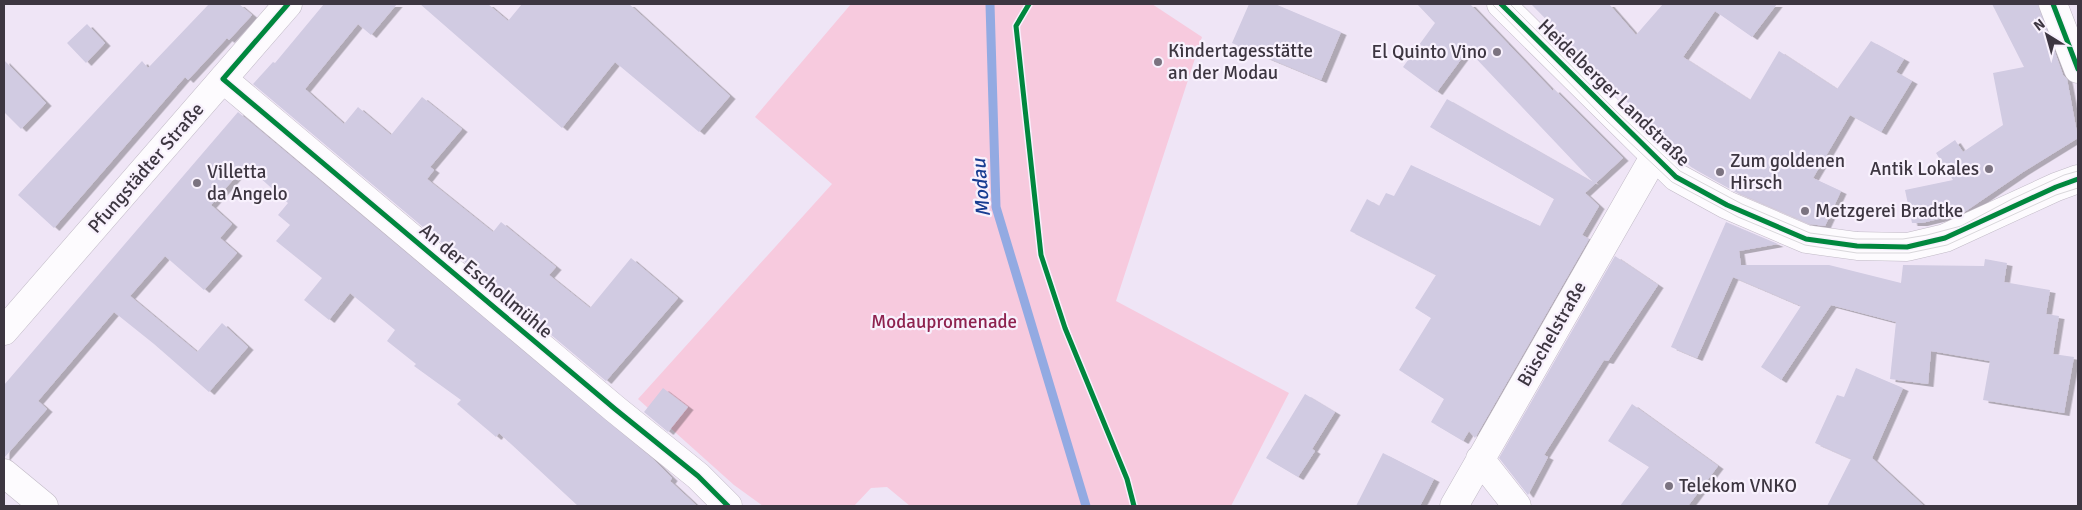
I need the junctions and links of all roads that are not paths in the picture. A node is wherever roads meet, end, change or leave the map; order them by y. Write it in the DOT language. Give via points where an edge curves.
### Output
graph roads {
  1 [pos="288,4"];
  2 [pos="1501,4"];
  3 [pos="2053,4"];
  4 [pos="2078,69"];
  5 [pos="223,79"];
  6 [pos="1654,157"];
  7 [pos="2078,179"];
  8 [pos="4,331"];
  9 [pos="1480,459"];
  10 [pos="4,472"];
  11 [pos="44,506"];
  12 [pos="728,506"];
  13 [pos="1454,506"];
  14 [pos="1517,506"];
  1 -- 5 [label="street, Pfungstädter Straße"];
  2 -- 6 [label="street, Heidelberger Landstraße"];
  3 -- 4 [label="street"];
  5 -- 8 [label="street, Pfungstädter Straße"];
  5 -- 12 [label="street, An der Eschollmühle" via="698,476"];
  6 -- 7 [label="street, Heidelberger Landstraße" via="1676,177 1727,205 1806,239 1857,246 1907,247 1945,238"];
  6 -- 9 [label="street, Büschelstraße"];
  9 -- 13 [label="street, Büschelstraße"];
  9 -- 14 [label="street"];
  10 -- 11 [label="street"];
}
